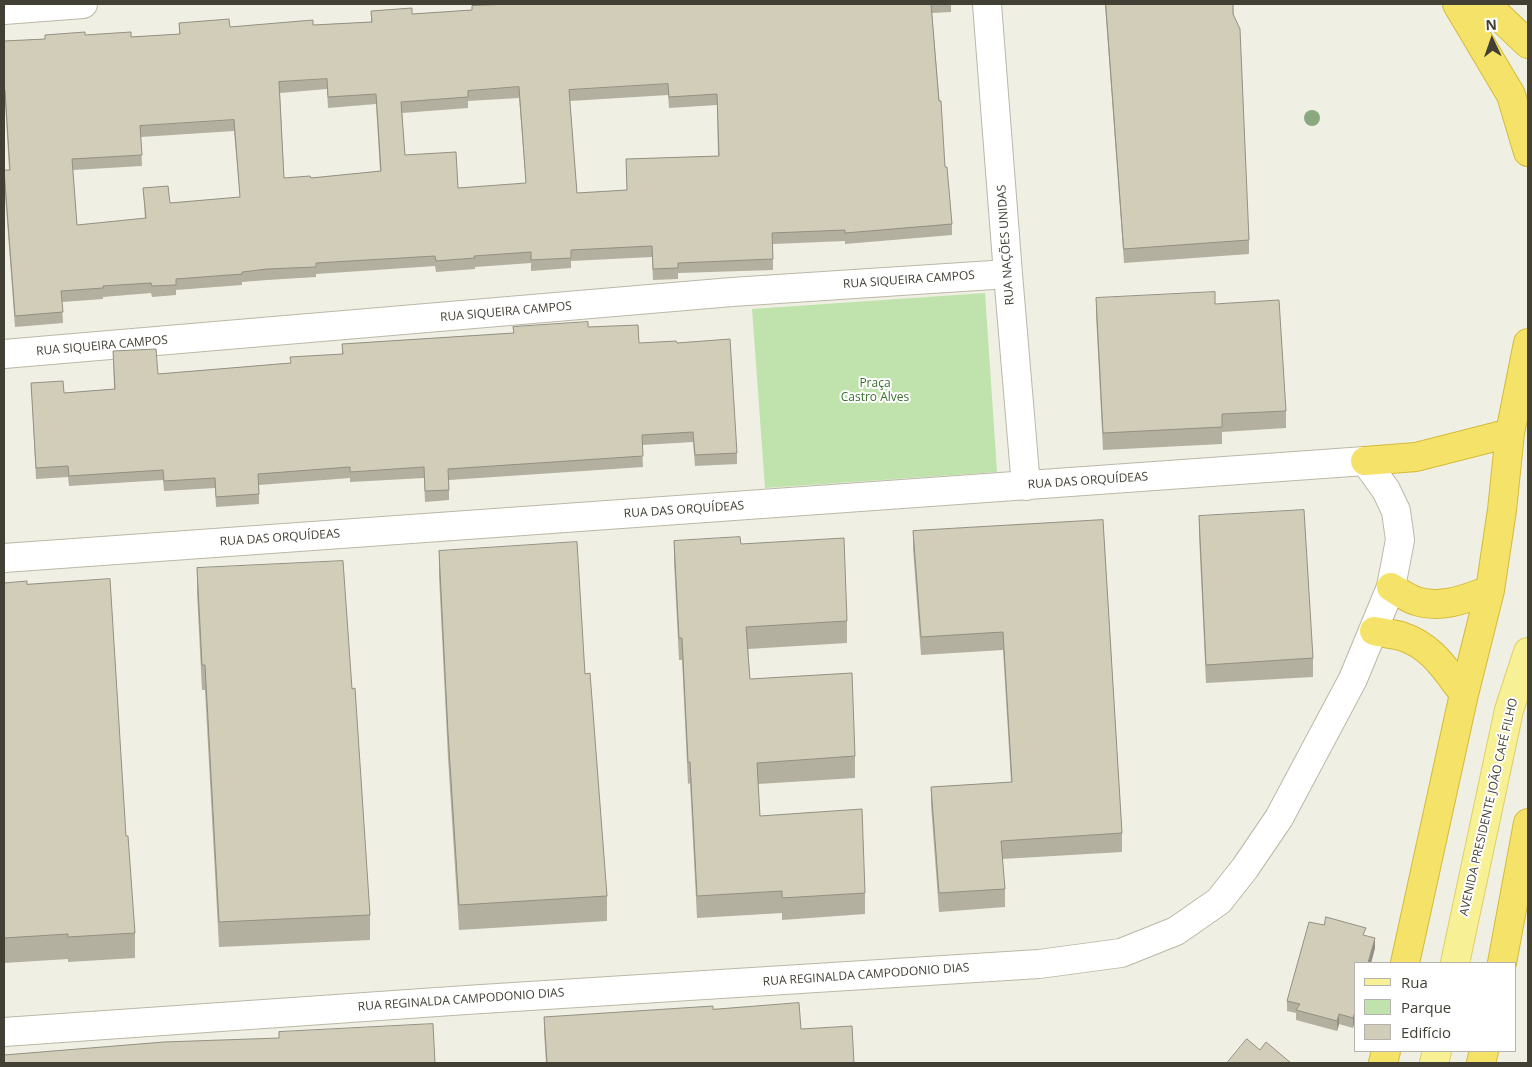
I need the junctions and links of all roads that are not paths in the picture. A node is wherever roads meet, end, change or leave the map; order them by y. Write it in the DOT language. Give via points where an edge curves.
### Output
graph roads {
  1 [pos="83,4"];
  2 [pos="988,4"];
  3 [pos="1457,4"];
  4 [pos="1486,4"];
  5 [pos="4,10"];
  6 [pos="1528,44"];
  7 [pos="1528,152"];
  8 [pos="1008,274"];
  9 [pos="1528,344"];
  10 [pos="4,354"];
  11 [pos="1510,433"];
  12 [pos="1528,455"];
  13 [pos="1365,461"];
  14 [pos="1026,486"];
  15 [pos="1502,510"];
  16 [pos="4,558"];
  17 [pos="1391,588"];
  18 [pos="1490,590"];
  19 [pos="1374,631"];
  20 [pos="1528,652"];
  21 [pos="1464,694"];
  22 [pos="1528,823"];
  23 [pos="1405,962"];
  24 [pos="1455,962"];
  25 [pos="1502,962"];
  26 [pos="4,1032"];
  1 -- 5 [label="street"];
  2 -- 8 [label="street, RUA NAÇÕES UNIDAS"];
  3 -- 7 [label="highway" via="1512,95"];
  4 -- 6 [label="highway"];
  8 -- 10 [label="street, RUA SIQUEIRA CAMPOS" via="732,292"];
  8 -- 14 [label="street, RUA NAÇÕES UNIDAS"];
  9 -- 11 [label="highway"];
  11 -- 13 [label="highway" via="1416,457"];
  11 -- 15 [label="highway"];
  12 -- 15 [label="highway"];
  13 -- 14 [label="street, RUA DAS ORQUÍDEAS"];
  13 -- 17 [label="street, RUA REGINALDA CAMPODONIO DIAS" via="1386,490 1396,511 1400,540"];
  14 -- 16 [label="street, RUA DAS ORQUÍDEAS"];
  15 -- 18 [label="highway"];
  17 -- 18 [label="highway" via="1414,601 1434,604 1453,603"];
  17 -- 19 [label="street, RUA REGINALDA CAMPODONIO DIAS"];
  18 -- 21 [label="highway"];
  19 -- 21 [label="highway" via="1401,636 1421,645 1435,655"];
  19 -- 26 [label="street, RUA REGINALDA CAMPODONIO DIAS" via="1353,679 1279,818 1219,901 1176,930 1121,952 1039,964"];
  20 -- 24 [label="main road, AVENIDA PRESIDENTE JOÃO CAFÉ FILHO" via="1509,710"];
  21 -- 23 [label="highway"];
  22 -- 25 [label="highway"];
}
